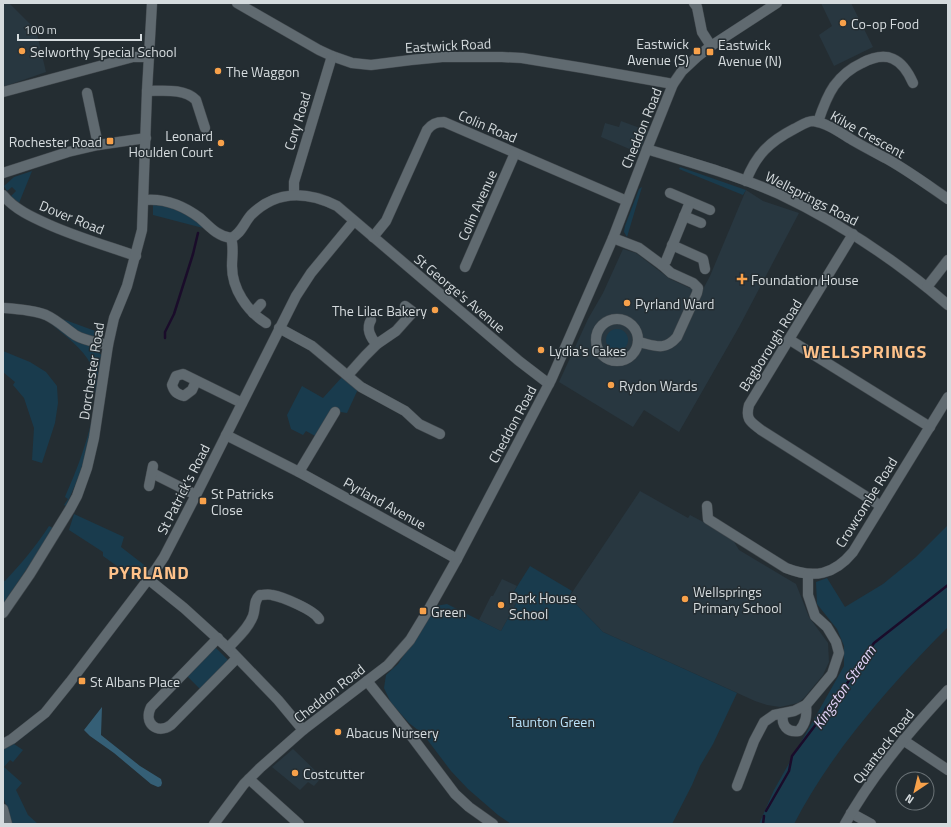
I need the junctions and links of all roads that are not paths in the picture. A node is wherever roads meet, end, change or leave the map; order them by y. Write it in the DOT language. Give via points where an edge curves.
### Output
graph roads {
  1 [pos="152,3"];
  2 [pos="236,3"];
  3 [pos="694,3"];
  4 [pos="777,3"];
  5 [pos="711,46"];
  6 [pos="332,56"];
  7 [pos="149,57"];
  8 [pos="918,68"];
  9 [pos="909,73"];
  10 [pos="914,83"];
  11 [pos="673,84"];
  12 [pos="147,91"];
  13 [pos="3,92"];
  14 [pos="87,93"];
  15 [pos="818,122"];
  16 [pos="205,128"];
  17 [pos="146,138"];
  18 [pos="98,145"];
  19 [pos="647,149"];
  20 [pos="515,153"];
  21 [pos="3,173"];
  22 [pos="746,181"];
  23 [pos="670,193"];
  24 [pos="3,195"];
  25 [pos="294,195"];
  26 [pos="948,199"];
  27 [pos="144,200"];
  28 [pos="628,201"];
  29 [pos="690,202"];
  30 [pos="710,210"];
  31 [pos="684,216"];
  32 [pos="354,221"];
  33 [pos="701,223"];
  34 [pos="853,234"];
  35 [pos="373,237"];
  36 [pos="231,238"];
  37 [pos="613,238"];
  38 [pos="672,245"];
  39 [pos="136,256"];
  40 [pos="948,260"];
  41 [pos="662,265"];
  42 [pos="465,267"];
  43 [pos="705,269"];
  44 [pos="927,287"];
  45 [pos="261,304"];
  46 [pos="948,305"];
  47 [pos="3,308"];
  48 [pos="409,309"];
  49 [pos="253,313"];
  50 [pos="371,320"];
  51 [pos="266,323"];
  52 [pos="279,328"];
  53 [pos="790,340"];
  54 [pos="638,342"];
  55 [pos="377,344"];
  56 [pos="108,345"];
  57 [pos="348,375"];
  58 [pos="196,380"];
  59 [pos="549,384"];
  60 [pos="948,397"];
  61 [pos="242,403"];
  62 [pos="335,412"];
  63 [pos="930,427"];
  64 [pos="226,435"];
  65 [pos="426,439"];
  66 [pos="299,472"];
  67 [pos="149,486"];
  68 [pos="196,495"];
  69 [pos="707,506"];
  70 [pos="881,506"];
  71 [pos="457,559"];
  72 [pos="808,574"];
  73 [pos="148,579"];
  74 [pos="3,613"];
  75 [pos="319,619"];
  76 [pos="218,638"];
  77 [pos="228,648"];
  78 [pos="237,658"];
  79 [pos="367,681"];
  80 [pos="948,690"];
  81 [pos="806,705"];
  82 [pos="783,714"];
  83 [pos="303,730"];
  84 [pos="903,740"];
  85 [pos="3,744"];
  86 [pos="948,770"];
  87 [pos="249,778"];
  88 [pos="737,786"];
  89 [pos="3,809"];
  90 [pos="851,813"];
  91 [pos="7,824"];
  92 [pos="214,824"];
  93 [pos="299,824"];
  94 [pos="493,824"];
  95 [pos="845,824"];
  96 [pos="871,824"];
  1 -- 7 [label="street, Dorchester Road"];
  2 -- 6 [label="street, Eastwick Road"];
  3 -- 5 [label="street" via="702,32"];
  4 -- 5 [label="street, Cheddon Road"];
  5 -- 11 [label="street, Cheddon Road" via="688,64"];
  6 -- 11 [label="street, Eastwick Road" via="352,63 371,65 442,57 502,57 561,64"];
  6 -- 25 [label="street, Cory Road" via="294,182"];
  7 -- 12 [label="street, Dorchester Road"];
  7 -- 13 [label="street" via="133,57"];
  8 -- 9 [label="street"];
  9 -- 10 [label="street"];
  9 -- 15 [label="street" via="889,57 878,56 851,68 834,86"];
  11 -- 19 [label="street, Cheddon Road"];
  12 -- 16 [label="street" via="175,91 194,97"];
  12 -- 17 [label="street, Dorchester Road"];
  14 -- 18 [label="street"];
  15 -- 22 [label="street, Kilve Crescent" via="804,123 768,145"];
  15 -- 26 [label="street, Kilve Crescent" via="890,160"];
  17 -- 18 [label="street"];
  17 -- 27 [label="street, Dorchester Road"];
  18 -- 21 [label="street" via="60,154"];
  19 -- 22 [label="street, Wellsprings Road"];
  19 -- 28 [label="street, Cheddon Road"];
  20 -- 28 [label="street, Colin Road"];
  20 -- 35 [label="street, Colin Road" via="444,122 437,122 427,130 386,221"];
  20 -- 42 [label="street, Colin Avenue"];
  22 -- 34 [label="street, Wellsprings Road" via="778,194"];
  23 -- 29 [label="street"];
  24 -- 39 [label="street, Dover Road" via="33,218 84,239"];
  25 -- 32 [label="street, St George's Avenue" via="307,195 326,201 337,206"];
  25 -- 36 [label="street" via="284,196 262,206 244,223 239,233"];
  27 -- 36 [label="street" via="165,201 184,208 217,233"];
  27 -- 39 [label="street, Dorchester Road" via="142,230"];
  28 -- 37 [label="street, Cheddon Road"];
  29 -- 30 [label="street"];
  29 -- 31 [label="street"];
  31 -- 33 [label="street"];
  31 -- 38 [label="street"];
  32 -- 35 [label="street, St George's Avenue"];
  32 -- 52 [label="street, St Patrick's Road" via="311,273"];
  34 -- 44 [label="street, Wellsprings Road"];
  34 -- 53 [label="street, Bagborough Road"];
  35 -- 59 [label="street, St George's Avenue" via="519,362"];
  36 -- 49 [label="street" via="236,288"];
  37 -- 41 [label="street" via="639,248"];
  37 -- 59 [label="street, Cheddon Road"];
  38 -- 41 [label="street"];
  38 -- 43 [label="street" via="703,259"];
  39 -- 56 [label="street, Dorchester Road" via="114,318"];
  40 -- 44 [label="street"];
  41 -- 54 [label="street" via="671,273 697,285 697,293 672,343 659,347"];
  44 -- 46 [label="street, Wellsprings Road"];
  45 -- 49 [label="street"];
  47 -- 56 [label="street" via="32,311 47,316 90,342"];
  48 -- 55 [label="street" via="396,331"];
  49 -- 51 [label="street"];
  50 -- 55 [label="street" via="368,330"];
  52 -- 57 [label="street" via="312,346"];
  52 -- 61 [label="street, St Patrick's Road"];
  53 -- 63 [label="street"];
  53 -- 70 [label="street, Bagborough Road" via="749,405 750,422"];
  54 -- 54 [label="street" via="631,355 618,361 611,360 600,352 596,338 606,321 619,319 631,324 638,336"];
  55 -- 57 [label="street"];
  56 -- 74 [label="street, Dorchester Road" via="87,468 64,520"];
  57 -- 65 [label="street" via="367,390 405,411 419,424 435,432"];
  58 -- 61 [label="street"];
  59 -- 71 [label="street, Cheddon Road"];
  60 -- 63 [label="street, Crowcombe Road"];
  61 -- 64 [label="street, St Patrick's Road"];
  62 -- 66 [label="street"];
  63 -- 70 [label="street, Crowcombe Road"];
  64 -- 66 [label="street, Pyrland Avenue"];
  64 -- 68 [label="street, St Patrick's Road"];
  66 -- 71 [label="street, Pyrland Avenue"];
  67 -- 68 [label="street" via="153,469"];
  68 -- 73 [label="street, St Patrick's Road" via="164,557"];
  69 -- 72 [label="street, Crowcombe Road" via="708,519 786,568"];
  70 -- 72 [label="street, Crowcombe Road" via="853,552 843,562 828,572"];
  71 -- 79 [label="street, Cheddon Road" via="410,640 388,665"];
  72 -- 81 [label="street" via="808,595 815,616 827,627 839,653 832,674"];
  73 -- 76 [label="street"];
  73 -- 85 [label="street, St Patrick's Road" via="45,713"];
  75 -- 77 [label="street" via="310,610 272,594 260,595 255,600 254,615 248,626"];
  76 -- 77 [label="street"];
  76 -- 78 [label="street" via="151,707 148,719 152,725 162,729 171,725"];
  77 -- 78 [label="street"];
  78 -- 83 [label="street"];
  79 -- 83 [label="street, Cheddon Road"];
  79 -- 94 [label="street" via="454,794"];
  80 -- 84 [label="street, Quantock Road"];
  81 -- 82 [label="street"];
  81 -- 82 [label="street" via="804,726 799,731 793,732 785,727"];
  82 -- 88 [label="street" via="774,715 764,722"];
  83 -- 87 [label="street, Cheddon Road"];
  84 -- 86 [label="street"];
  84 -- 90 [label="street, Quantock Road"];
  87 -- 92 [label="street, Cheddon Road"];
  87 -- 93 [label="street"];
  89 -- 91 [label="street"];
  90 -- 95 [label="street, Quantock Road"];
  90 -- 96 [label="street"];
}
